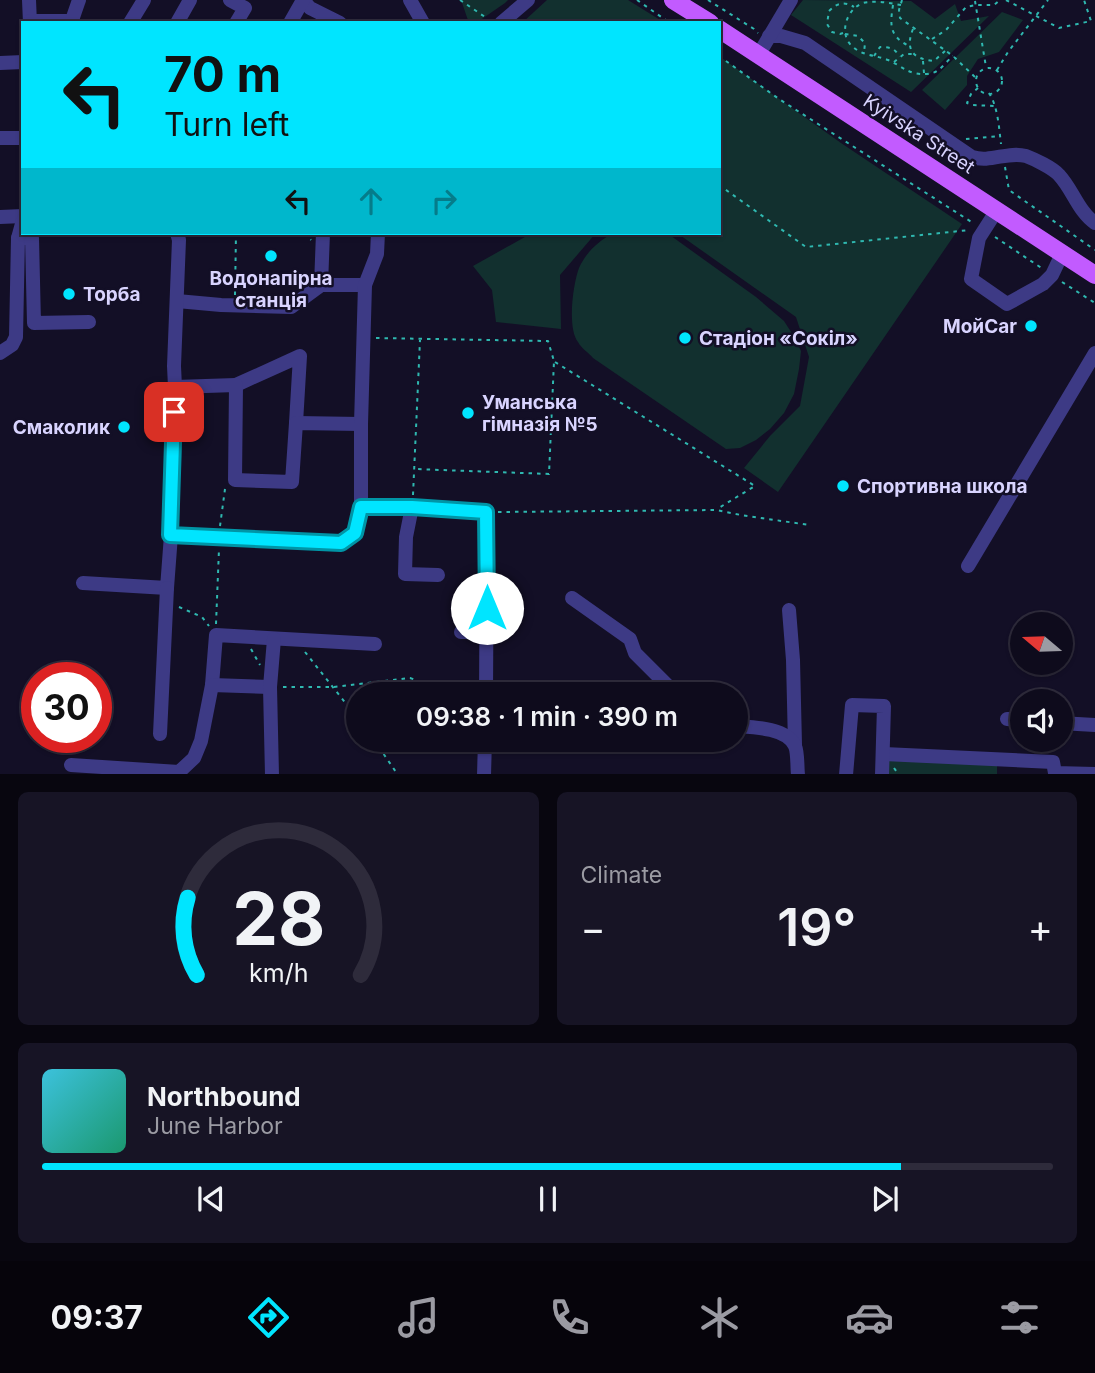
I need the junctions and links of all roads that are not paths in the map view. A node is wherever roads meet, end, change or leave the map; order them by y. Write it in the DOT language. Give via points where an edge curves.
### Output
graph roads {
  1 [pos="29,0"];
  2 [pos="79,0"];
  3 [pos="144,0"];
  4 [pos="190,0"];
  5 [pos="230,0"];
  6 [pos="303,0"];
  7 [pos="410,0"];
  8 [pos="528,0"];
  9 [pos="673,0"];
  10 [pos="791,0"];
  11 [pos="30,21"];
  12 [pos="71,21"];
  13 [pos="131,21"];
  14 [pos="178,21"];
  15 [pos="237,21"];
  16 [pos="291,21"];
  17 [pos="336,21"];
  18 [pos="422,21"];
  19 [pos="503,21"];
  20 [pos="707,21"];
  21 [pos="721,30"];
  22 [pos="769,36"];
  23 [pos="759,54"];
  24 [pos="21,62"];
  25 [pos="0,63"];
  26 [pos="21,137"];
  27 [pos="0,138"];
  28 [pos="997,210"];
  29 [pos="0,217"];
  30 [pos="21,218"];
  31 [pos="1095,223"];
  32 [pos="21,226"];
  33 [pos="178,235"];
  34 [pos="323,235"];
  35 [pos="378,235"];
  36 [pos="18,238"];
  37 [pos="1062,254"];
  38 [pos="1095,275"];
  39 [pos="321,285"];
  40 [pos="365,285"];
  41 [pos="177,301"];
  42 [pos="89,322"];
  43 [pos="1095,353"];
  44 [pos="0,354"];
  45 [pos="236,385"];
  46 [pos="175,387"];
  47 [pos="296,423"];
  48 [pos="361,424"];
  49 [pos="361,507"];
  50 [pos="412,507"];
  51 [pos="170,535"];
  52 [pos="968,566"];
  53 [pos="438,575"];
  54 [pos="82,583"];
  55 [pos="167,595"];
  56 [pos="572,598"];
  57 [pos="789,610"];
  58 [pos="461,632"];
  59 [pos="487,632"];
  60 [pos="274,639"];
  61 [pos="375,644"];
  62 [pos="486,682"];
  63 [pos="664,682"];
  64 [pos="212,684"];
  65 [pos="270,687"];
  66 [pos="1073,724"];
  67 [pos="1095,725"];
  68 [pos="748,727"];
  69 [pos="160,734"];
  70 [pos="795,745"];
  71 [pos="485,752"];
  72 [pos="884,754"];
  73 [pos="71,765"];
  74 [pos="179,773"];
  75 [pos="272,774"];
  76 [pos="484,774"];
  77 [pos="798,774"];
  78 [pos="846,774"];
  79 [pos="883,774"];
  80 [pos="1095,774"];
  1 -- 11 [label="street"];
  2 -- 12 [label="street"];
  3 -- 13 [label="street"];
  4 -- 14 [label="street"];
  5 -- 15 [label="street" via="245,8"];
  6 -- 16 [label="street"];
  6 -- 17 [label="street"];
  7 -- 18 [label="street"];
  8 -- 19 [label="street"];
  9 -- 20 [label="main road"];
  10 -- 22 [label="street"];
  21 -- 23 [label="main road, Kyivska Street"];
  22 -- 23 [label="street"];
  22 -- 31 [label="street" via="805,43 972,157 1030,157 1058,174"];
  23 -- 28 [label="main road, Kyivska Street"];
  24 -- 25 [label="street"];
  26 -- 27 [label="street"];
  28 -- 37 [label="main road, Kyivska Street"];
  28 -- 37 [label="street" via="979,238 971,279 1007,304 1044,285"];
  29 -- 30 [label="street"];
  32 -- 36 [label="street"];
  33 -- 41 [label="street"];
  34 -- 39 [label="street"];
  35 -- 40 [label="street" via="377,254"];
  36 -- 42 [label="street" via="32,238 34,323"];
  36 -- 44 [label="street" via="16,337"];
  37 -- 38 [label="main road, Kyivska Street"];
  39 -- 40 [label="street"];
  39 -- 41 [label="street" via="291,307"];
  40 -- 48 [label="street"];
  41 -- 46 [label="street"];
  43 -- 52 [label="street"];
  45 -- 46 [label="street"];
  45 -- 47 [label="street" via="300,356"];
  45 -- 47 [label="street" via="235,480 292,482"];
  46 -- 51 [label="street"];
  47 -- 48 [label="street"];
  48 -- 49 [label="street"];
  49 -- 50 [label="street"];
  49 -- 51 [label="street" via="355,533 341,543"];
  50 -- 53 [label="street" via="405,574"];
  50 -- 59 [label="street" via="486,512"];
  51 -- 55 [label="street"];
  54 -- 55 [label="street"];
  55 -- 69 [label="street"];
  56 -- 63 [label="street" via="630,639 635,653"];
  57 -- 70 [label="street"];
  58 -- 59 [label="street"];
  59 -- 62 [label="street"];
  60 -- 61 [label="street"];
  60 -- 64 [label="street" via="216,635"];
  60 -- 65 [label="street"];
  64 -- 65 [label="street"];
  64 -- 74 [label="street" via="201,741 194,758"];
  65 -- 75 [label="street"];
  66 -- 67 [label="street"];
  68 -- 70 [label="street" via="785,735"];
  70 -- 77 [label="street"];
  71 -- 76 [label="street"];
  72 -- 78 [label="street" via="884,706 852,705"];
  72 -- 79 [label="street"];
  72 -- 80 [label="street" via="1002,766 1053,762 1055,773"];
  73 -- 74 [label="street"];
}
